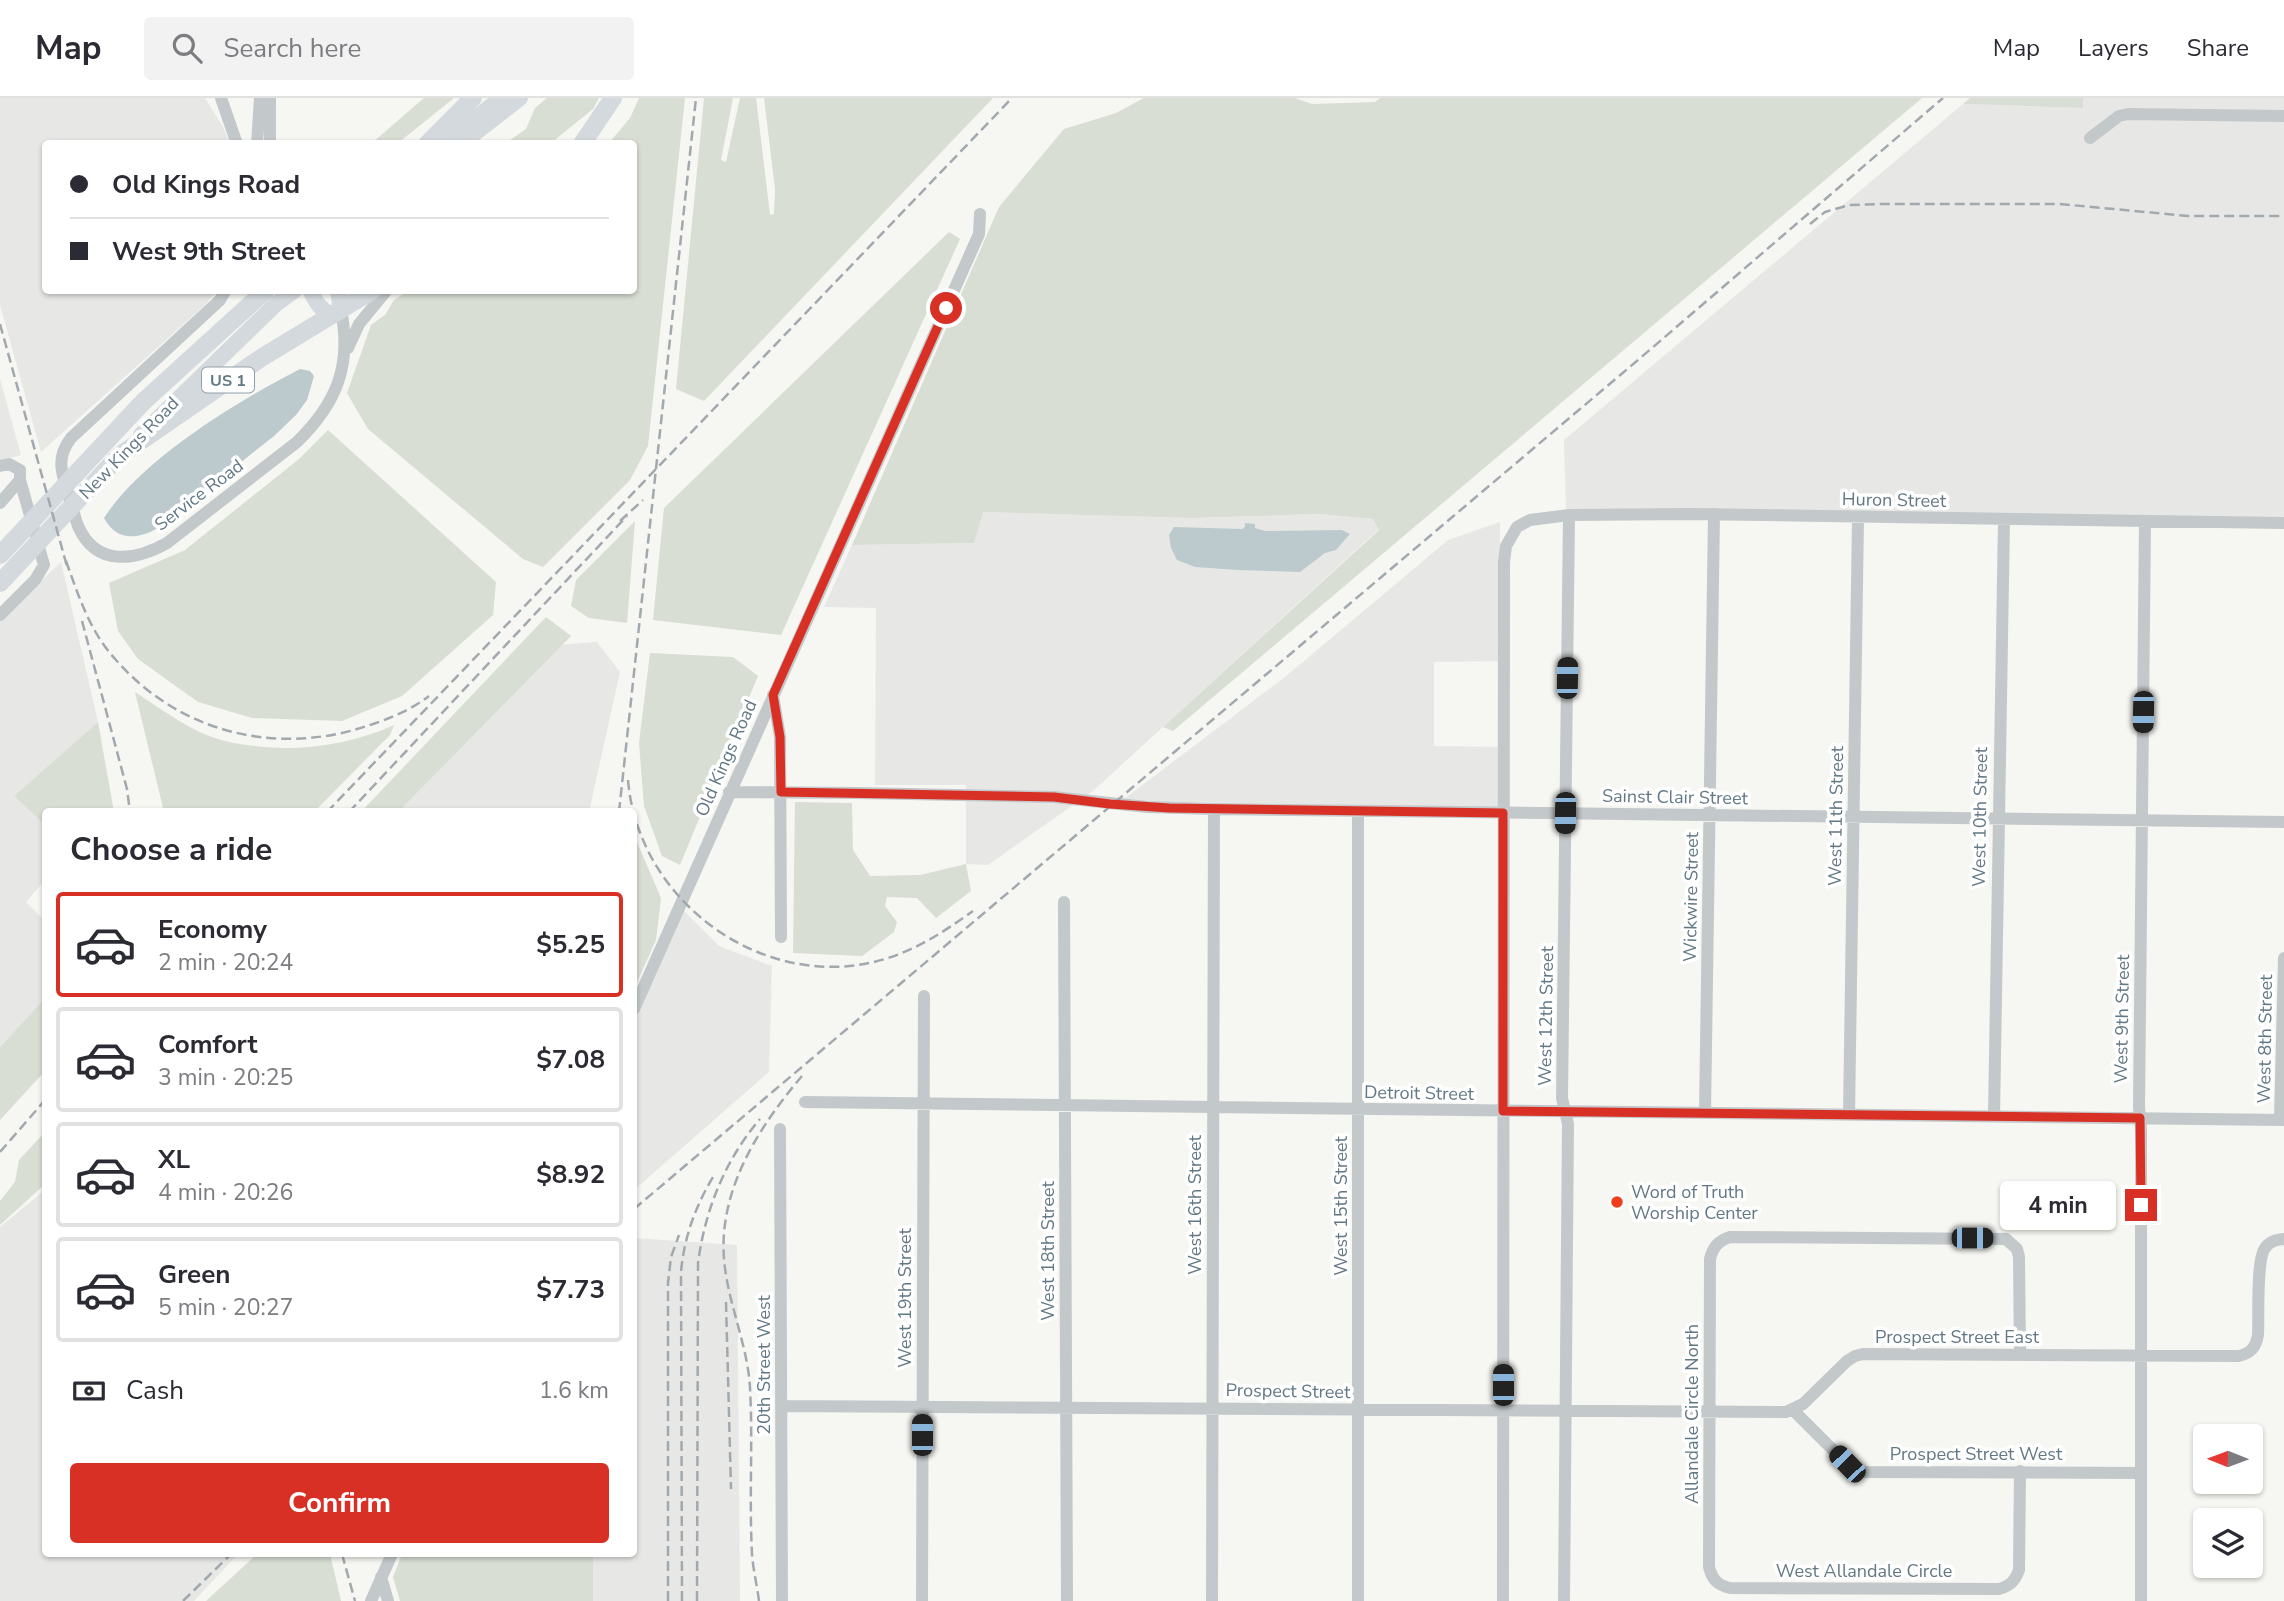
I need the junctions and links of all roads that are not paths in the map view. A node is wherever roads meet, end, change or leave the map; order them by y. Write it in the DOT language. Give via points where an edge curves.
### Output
graph roads {
  1 [pos="221,98"];
  2 [pos="260,98"];
  3 [pos="270,98"];
  4 [pos="473,98"];
  5 [pos="501,98"];
  6 [pos="520,98"];
  7 [pos="613,98"];
  8 [pos="2284,116"];
  9 [pos="2090,138"];
  10 [pos="236,140"];
  11 [pos="258,140"];
  12 [pos="270,140"];
  13 [pos="431,140"];
  14 [pos="449,140"];
  15 [pos="466,140"];
  16 [pos="585,140"];
  17 [pos="980,214"];
  18 [pos="224,294"];
  19 [pos="312,294"];
  20 [pos="338,294"];
  21 [pos="367,294"];
  22 [pos="384,294"];
  23 [pos="268,295"];
  24 [pos="337,313"];
  25 [pos="343,365"];
  26 [pos="119,456"];
  27 [pos="0,466"];
  28 [pos="20,480"];
  29 [pos="0,503"];
  30 [pos="1714,514"];
  31 [pos="1569,515"];
  32 [pos="1858,517"];
  33 [pos="2004,520"];
  34 [pos="2145,522"];
  35 [pos="2284,523"];
  36 [pos="0,555"];
  37 [pos="0,583"];
  38 [pos="0,615"];
  39 [pos="773,695"];
  40 [pos="729,792"];
  41 [pos="781,792"];
  42 [pos="1214,809"];
  43 [pos="1358,811"];
  44 [pos="1503,813"];
  45 [pos="1565,813"];
  46 [pos="1710,815"];
  47 [pos="1853,817"];
  48 [pos="1997,818"];
  49 [pos="2142,820"];
  50 [pos="2284,822"];
  51 [pos="1064,902"];
  52 [pos="781,937"];
  53 [pos="2284,958"];
  54 [pos="923,996"];
  55 [pos="637,1002"];
  56 [pos="805,1102"];
  57 [pos="922,1103"];
  58 [pos="1065,1105"];
  59 [pos="1212,1106"];
  60 [pos="1358,1110"];
  61 [pos="1503,1111"];
  62 [pos="1566,1112"];
  63 [pos="1705,1113"];
  64 [pos="1849,1115"];
  65 [pos="1994,1116"];
  66 [pos="2140,1118"];
  67 [pos="2282,1120"];
  68 [pos="780,1129"];
  69 [pos="2284,1239"];
  70 [pos="2020,1355"];
  71 [pos="2141,1355"];
  72 [pos="781,1406"];
  73 [pos="923,1407"];
  74 [pos="1066,1408"];
  75 [pos="1213,1408"];
  76 [pos="1358,1410"];
  77 [pos="1793,1410"];
  78 [pos="1503,1412"];
  79 [pos="1567,1413"];
  80 [pos="1710,1413"];
  81 [pos="2020,1471"];
  82 [pos="2141,1473"];
  83 [pos="391,1557"];
  84 [pos="381,1577"];
  85 [pos="1716,1582"];
  86 [pos="370,1601"];
  87 [pos="388,1601"];
  88 [pos="782,1601"];
  89 [pos="922,1601"];
  90 [pos="1067,1601"];
  91 [pos="1212,1601"];
  92 [pos="1358,1601"];
  93 [pos="1503,1601"];
  94 [pos="1564,1601"];
  95 [pos="2141,1601"];
  1 -- 10 [label="street"];
  2 -- 11 [label="street"];
  3 -- 12 [label="street"];
  4 -- 13 [label="highway"];
  5 -- 14 [label="main road"];
  6 -- 15 [label="main road"];
  7 -- 16 [label="highway"];
  8 -- 9 [label="street" via="2128,114"];
  17 -- 39 [label="street, Old Kings Road" via="979,234"];
  18 -- 25 [label="street, Service Road" via="64,447 62,475 78,527 99,550 130,558 167,543 316,424 329,405"];
  19 -- 24 [label="main road" via="323,311"];
  20 -- 24 [label="main road"];
  21 -- 24 [label="highway, US 1"];
  22 -- 25 [label="street" via="359,324"];
  23 -- 26 [label="main road, New Kings Road"];
  23 -- 36 [label="highway, New Kings Road / US 1" via="144,402"];
  24 -- 25 [label="street, Service Road" via="346,333"];
  24 -- 26 [label="highway, US 1" via="240,372"];
  26 -- 37 [label="highway, New Kings Road / US 1"];
  27 -- 28 [label="street" via="9,464 20,470"];
  28 -- 29 [label="street"];
  28 -- 38 [label="street" via="44,565"];
  30 -- 31 [label="street, Huron Street"];
  30 -- 32 [label="street, Huron Street"];
  30 -- 46 [label="street, Wickwire Street"];
  31 -- 44 [label="street, Huron Street" via="1530,520 1517,527 1504,557"];
  31 -- 45 [label="street, West 12th Street"];
  32 -- 33 [label="street, Huron Street"];
  32 -- 47 [label="street, West 11th Street"];
  33 -- 34 [label="street, Huron Street"];
  33 -- 48 [label="street, West 10th Street"];
  34 -- 35 [label="street, Huron Street"];
  34 -- 49 [label="street, West 9th Street"];
  39 -- 40 [label="street, Old Kings Road"];
  39 -- 41 [label="street" via="780,737"];
  40 -- 41 [label="street, Sainst Clair Street"];
  40 -- 55 [label="street, Old Kings Road"];
  41 -- 42 [label="street, Sainst Clair Street" via="1049,797"];
  41 -- 52 [label="street"];
  42 -- 43 [label="street, Sainst Clair Street"];
  42 -- 59 [label="street, West 16th Street"];
  43 -- 44 [label="street, Sainst Clair Street"];
  43 -- 60 [label="street, West 15th Street"];
  44 -- 45 [label="street, Sainst Clair Street"];
  44 -- 61 [label="street"];
  45 -- 46 [label="street, Sainst Clair Street"];
  45 -- 62 [label="street, West 12th Street" via="1562,1098"];
  46 -- 47 [label="street, Sainst Clair Street"];
  46 -- 63 [label="street, Wickwire Street"];
  47 -- 48 [label="street, Sainst Clair Street"];
  47 -- 64 [label="street, West 11th Street"];
  48 -- 49 [label="street, Sainst Clair Street"];
  48 -- 65 [label="street, West 10th Street"];
  49 -- 50 [label="street, Sainst Clair Street"];
  49 -- 66 [label="street, West 9th Street"];
  51 -- 58 [label="street, West 18th Street"];
  53 -- 67 [label="street, West 8th Street"];
  54 -- 57 [label="street, West 19th Street"];
  56 -- 57 [label="street, Detroit Street"];
  57 -- 58 [label="street, Detroit Street"];
  57 -- 73 [label="street, West 19th Street"];
  58 -- 59 [label="street, Detroit Street"];
  58 -- 74 [label="street, West 18th Street"];
  59 -- 60 [label="street, Detroit Street"];
  59 -- 75 [label="street, West 16th Street"];
  60 -- 61 [label="street, Detroit Street"];
  60 -- 76 [label="street, West 15th Street"];
  61 -- 62 [label="street, Detroit Street"];
  61 -- 78 [label="street"];
  62 -- 63 [label="street, Detroit Street"];
  62 -- 79 [label="street, West 12th Street"];
  63 -- 64 [label="street, Detroit Street"];
  64 -- 65 [label="street, Detroit Street"];
  65 -- 66 [label="street, Detroit Street"];
  66 -- 67 [label="street, Detroit Street"];
  66 -- 71 [label="street, West 9th Street"];
  68 -- 72 [label="street, 20th Street West"];
  69 -- 71 [label="street" via="2268,1244 2260,1257 2258,1335 2253,1349 2239,1356"];
  70 -- 71 [label="street, Prospect Street East"];
  70 -- 77 [label="street, Prospect Street East" via="1855,1356"];
  70 -- 80 [label="street, Allandale Circle North" via="2019,1257 2006,1239 1730,1237 1716,1245 1710,1259"];
  71 -- 82 [label="street, West 9th Street"];
  72 -- 73 [label="street, Prospect Street"];
  72 -- 88 [label="street, 20th Street West"];
  73 -- 74 [label="street, Prospect Street"];
  73 -- 89 [label="street, West 19th Street"];
  74 -- 75 [label="street, Prospect Street"];
  74 -- 90 [label="street, West 18th Street"];
  75 -- 76 [label="street, Prospect Street"];
  75 -- 91 [label="street, West 16th Street"];
  76 -- 78 [label="street, Prospect Street"];
  76 -- 92 [label="street, West 15th Street"];
  77 -- 80 [label="street, Prospect Street"];
  77 -- 81 [label="street, Prospect Street West" via="1854,1469 1863,1472"];
  78 -- 79 [label="street, Prospect Street"];
  78 -- 93 [label="street"];
  79 -- 80 [label="street, Prospect Street"];
  79 -- 94 [label="street, West 12th Street"];
  80 -- 85 [label="street, Allandale Circle North" via="1709,1567"];
  81 -- 82 [label="street, Prospect Street West"];
  81 -- 85 [label="street, West Allandale Circle" via="2019,1570 2012,1583 1999,1589 1730,1588"];
  82 -- 95 [label="street, West 9th Street"];
  83 -- 84 [label="street"];
  84 -- 86 [label="street"];
  84 -- 87 [label="street"];
}
